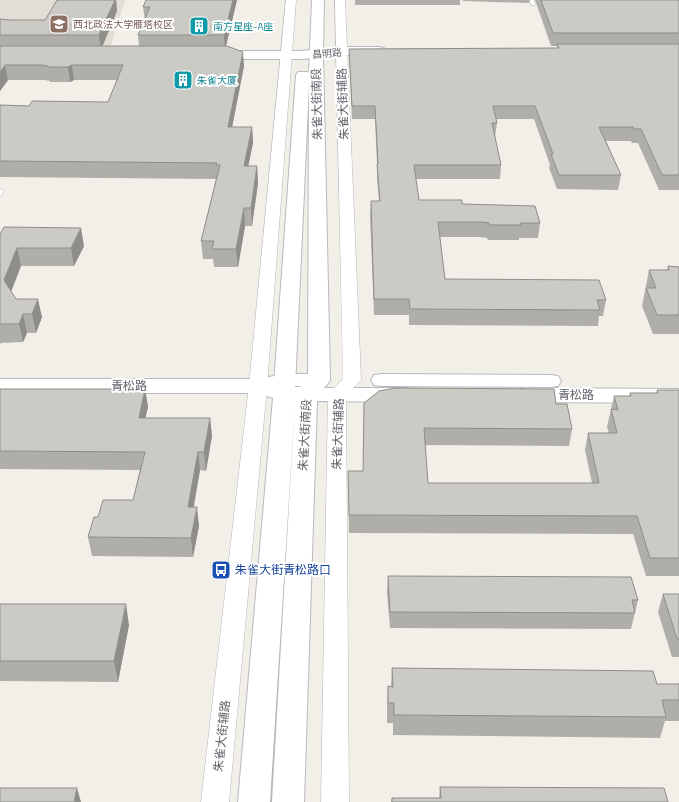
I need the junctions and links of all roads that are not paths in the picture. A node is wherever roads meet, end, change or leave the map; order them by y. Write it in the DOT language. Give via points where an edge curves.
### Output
graph roads {
  1 [pos="291,0"];
  2 [pos="306,0"];
  3 [pos="318,0"];
  4 [pos="340,0"];
  5 [pos="341,51"];
  6 [pos="388,51"];
  7 [pos="199,55"];
  8 [pos="302,55"];
  9 [pos="679,382"];
  10 [pos="0,386"];
  11 [pos="258,386"];
  12 [pos="284,387"];
  13 [pos="312,387"];
  14 [pos="345,387"];
  15 [pos="679,396"];
  16 [pos="215,802"];
  17 [pos="254,802"];
  18 [pos="288,802"];
  19 [pos="335,802"];
  1 -- 8 [label="street, 朱雀大街辅路"];
  2 -- 8 [label="main road, 朱雀大街南段"];
  3 -- 8 [label="main road, 朱雀大街南段"];
  4 -- 5 [label="street, 朱雀大街辅路"];
  5 -- 6 [label="main road, 昌明路"];
  5 -- 8 [label="main road, 昌明路"];
  5 -- 14 [label="street, 朱雀大街辅路"];
  7 -- 8 [label="main road, 昌明路"];
  8 -- 11 [label="street, 朱雀大街辅路"];
  8 -- 12 [label="main road, 朱雀大街南段" via="304,61"];
  8 -- 13 [label="main road, 朱雀大街南段"];
  9 -- 14 [label="main road, 青松路"];
  10 -- 11 [label="main road, 青松路"];
  11 -- 12 [label="main road, 青松路"];
  11 -- 16 [label="street, 朱雀大街辅路"];
  12 -- 13 [label="main road, 青松路"];
  12 -- 17 [label="main road, 朱雀大街南段"];
  13 -- 14 [label="main road, 青松路"];
  13 -- 18 [label="main road, 朱雀大街南段"];
  14 -- 15 [label="main road, 青松路"];
  14 -- 19 [label="street, 朱雀大街辅路"];
}
